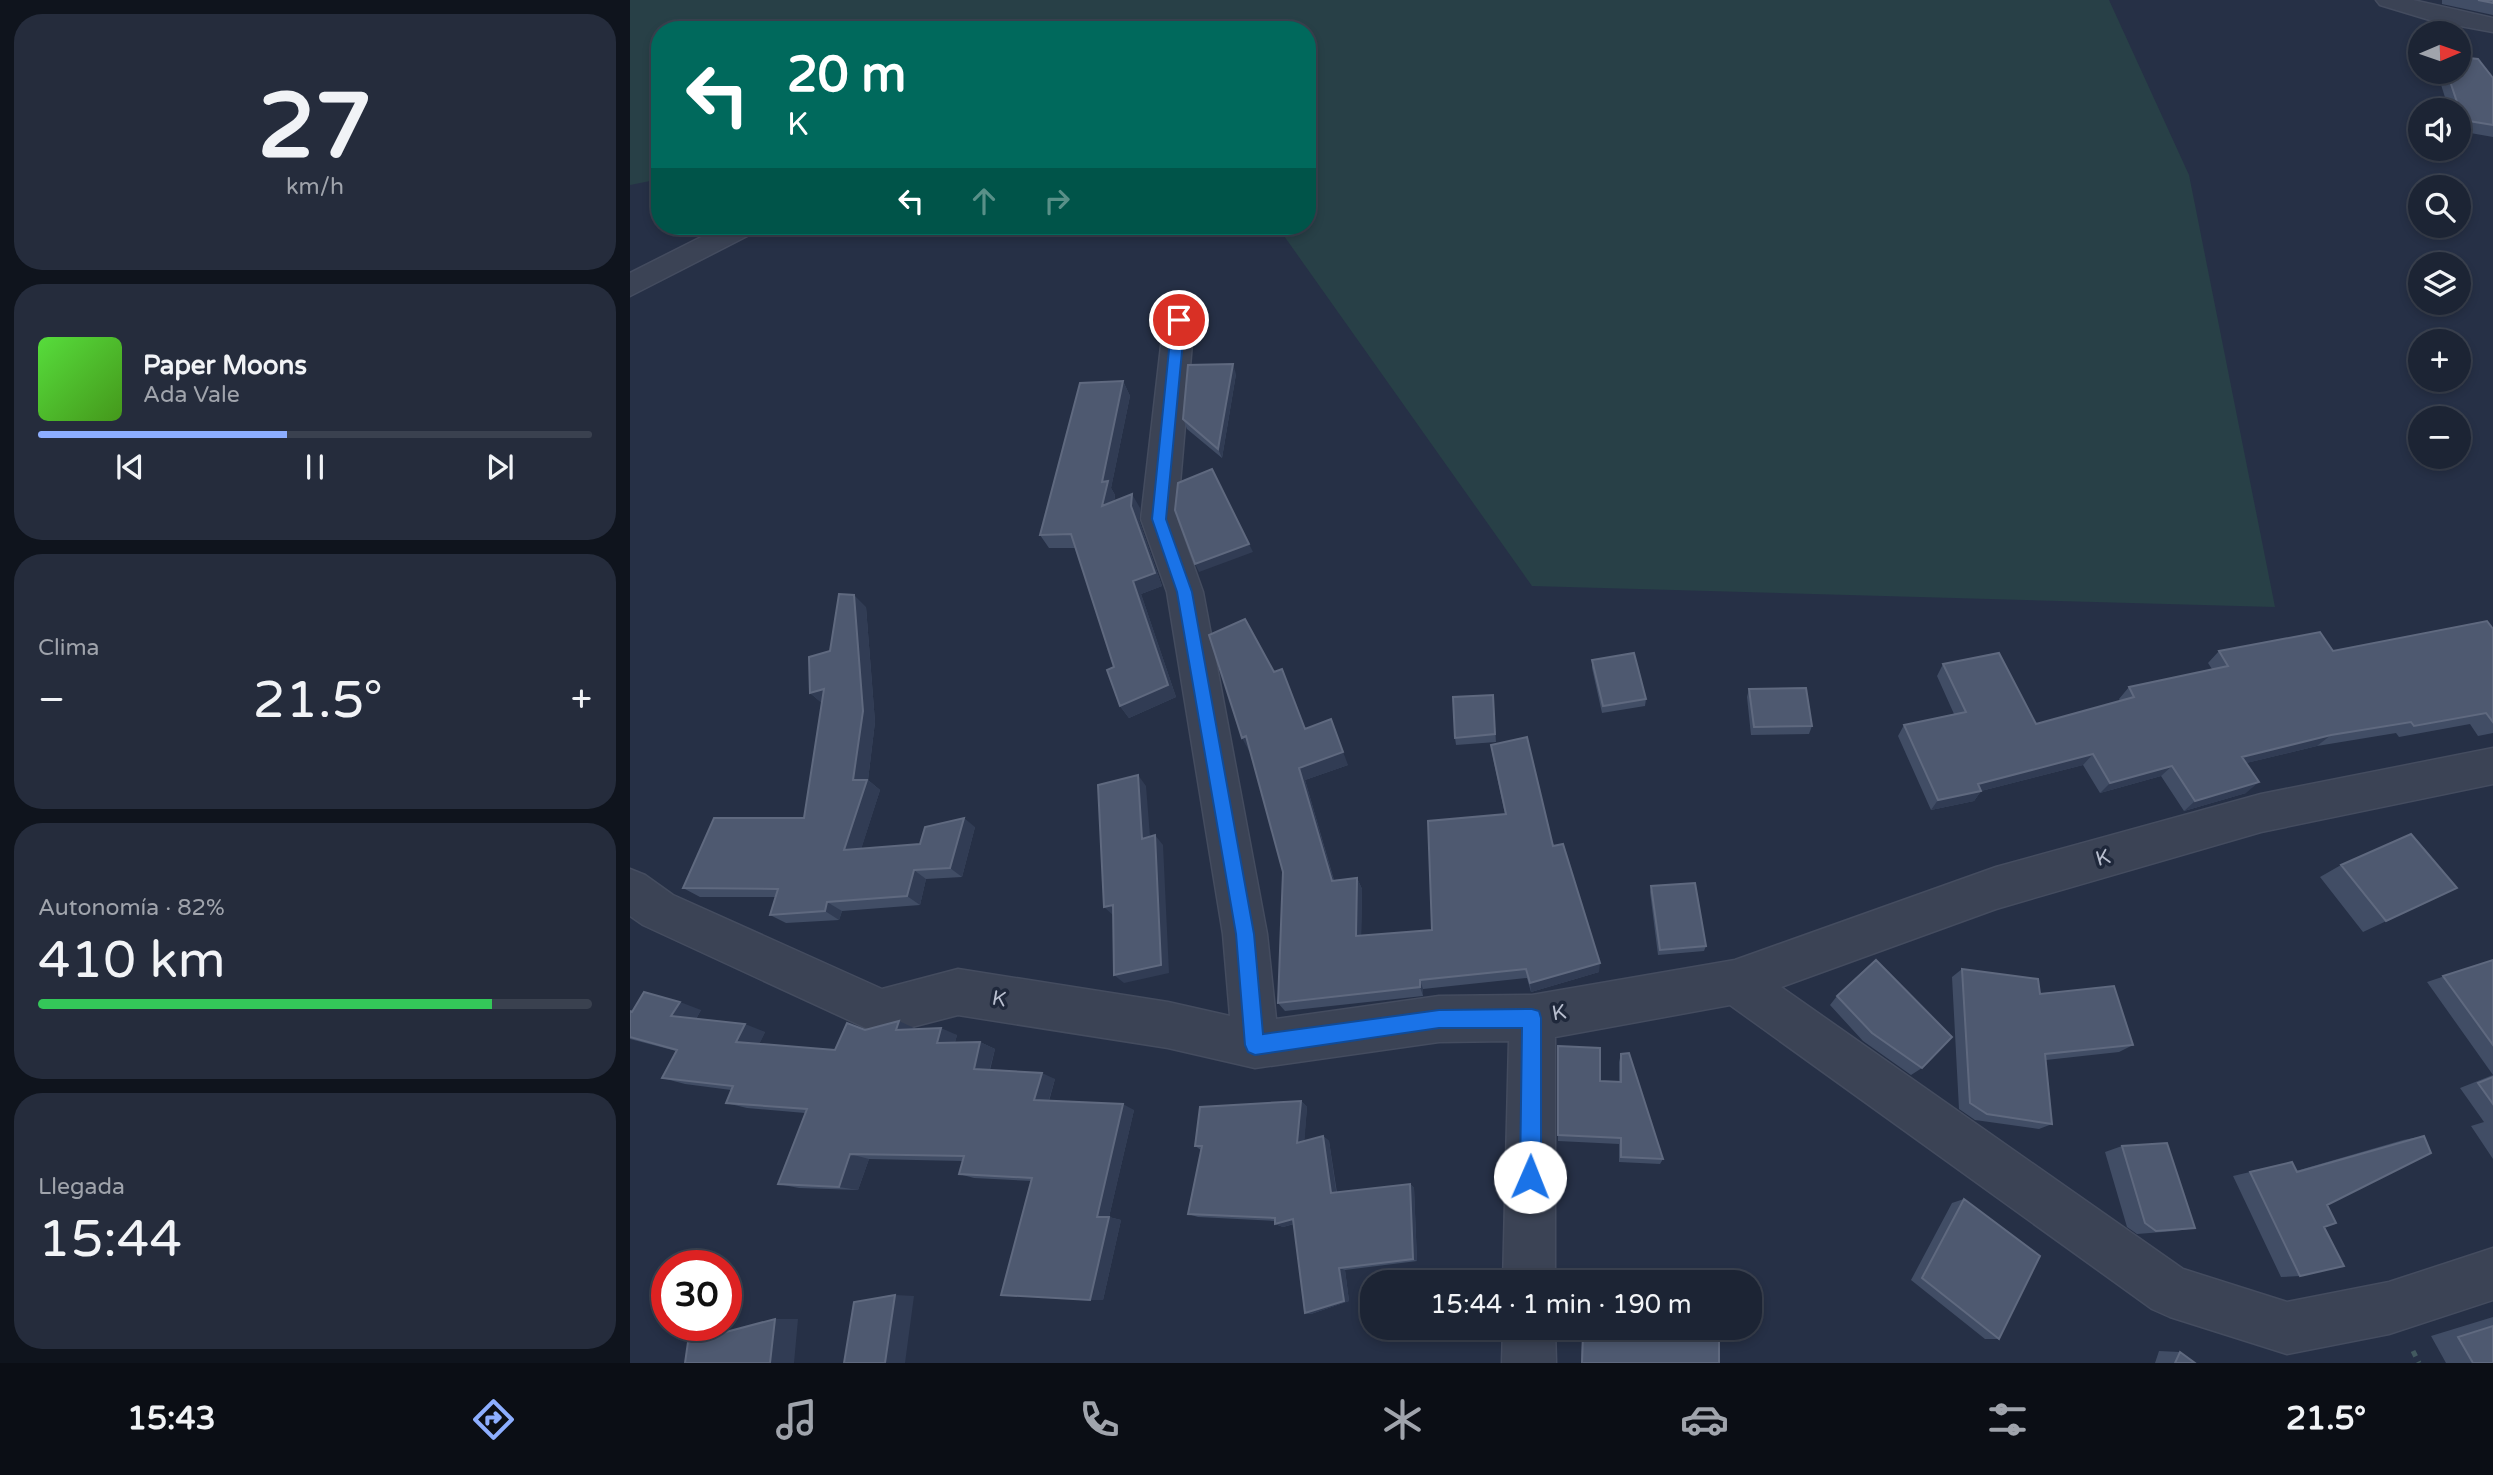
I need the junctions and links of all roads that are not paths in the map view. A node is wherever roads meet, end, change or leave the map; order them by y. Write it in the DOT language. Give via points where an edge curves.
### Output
graph roads {
  1 [pos="2388,0"];
  2 [pos="2493,26"];
  3 [pos="728,235"];
  4 [pos="630,286"];
  5 [pos="1179,320"];
  6 [pos="2493,766"];
  7 [pos="630,890"];
  8 [pos="1735,982"];
  9 [pos="1532,1018"];
  10 [pos="1255,1045"];
  11 [pos="1529,1270"];
  12 [pos="2493,1274"];
  13 [pos="1529,1340"];
  14 [pos="1529,1363"];
  1 -- 2 [label="street"];
  3 -- 4 [label="street"];
  5 -- 10 [label="street" via="1159,519 1185,592 1245,934"];
  6 -- 8 [label="street, K" via="2261,813 2022,881"];
  7 -- 10 [label="street, K" via="658,910 880,1012 958,992 1168,1025"];
  8 -- 9 [label="street, K"];
  8 -- 12 [label="street" via="2170,1291 2287,1328 2389,1308"];
  9 -- 10 [label="street, K" via="1439,1019"];
  9 -- 11 [label="street"];
  13 -- 14 [label="street"];
}
